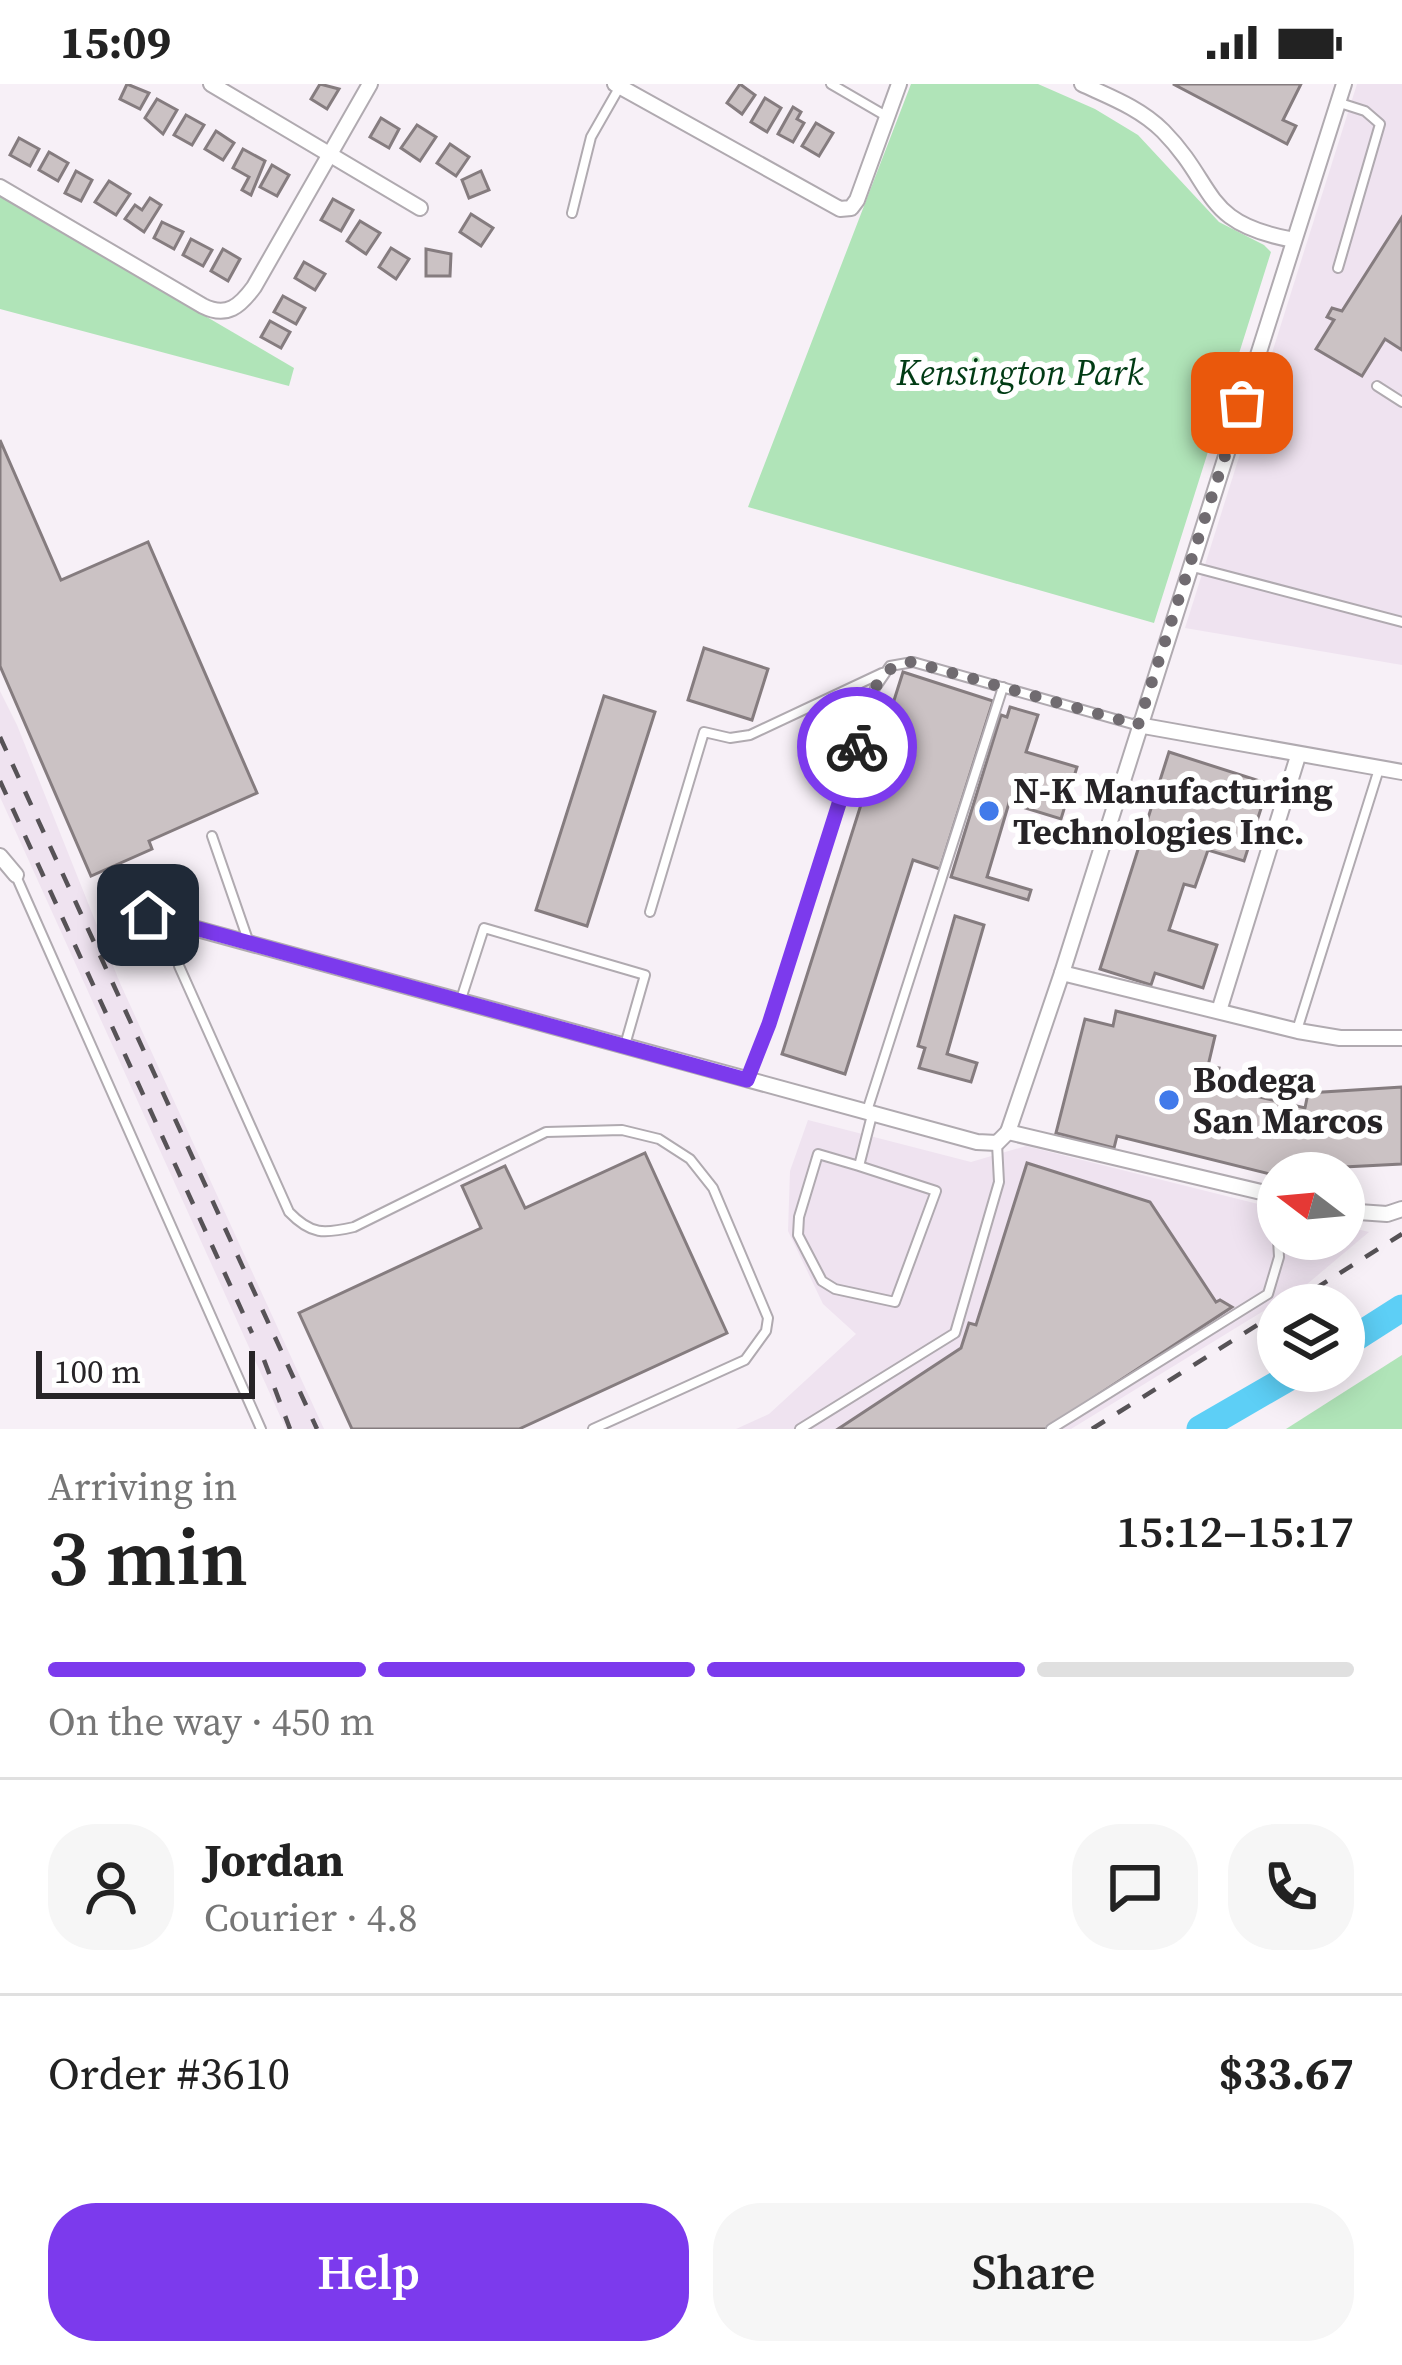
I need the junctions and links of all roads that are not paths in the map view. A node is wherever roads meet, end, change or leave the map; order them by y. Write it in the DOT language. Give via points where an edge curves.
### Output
graph roads {
  1 [pos="211,84"];
  2 [pos="370,84"];
  3 [pos="831,84"];
  4 [pos="899,84"];
  5 [pos="1082,84"];
  6 [pos="1344,84"];
  7 [pos="618,86"];
  8 [pos="1338,103"];
  9 [pos="887,117"];
  10 [pos="331,154"];
  11 [pos="0,187"];
  12 [pos="420,208"];
  13 [pos="572,212"];
  14 [pos="1294,240"];
  15 [pos="1338,268"];
  16 [pos="1378,386"];
  17 [pos="1402,402"];
  18 [pos="1189,566"];
  19 [pos="1402,622"];
  20 [pos="882,674"];
  21 [pos="1003,688"];
  22 [pos="1138,725"];
  23 [pos="1298,756"];
  24 [pos="1379,768"];
  25 [pos="1402,772"];
  26 [pos="212,836"];
  27 [pos="0,856"];
  28 [pos="16,875"];
  29 [pos="113,906"];
  30 [pos="650,912"];
  31 [pos="183,924"];
  32 [pos="248,941"];
  33 [pos="1062,973"];
  34 [pos="461,999"];
  35 [pos="1220,1012"];
  36 [pos="1297,1031"];
  37 [pos="1402,1038"];
  38 [pos="625,1045"];
  39 [pos="747,1080"];
  40 [pos="870,1113"];
  41 [pos="1002,1137"];
  42 [pos="859,1166"];
  43 [pos="1257,1192"];
  44 [pos="1402,1209"];
  45 [pos="1365,1212"];
  46 [pos="1276,1260"];
  47 [pos="261,1429"];
  48 [pos="592,1429"];
  49 [pos="800,1429"];
  50 [pos="1051,1429"];
  1 -- 10 [label="street"];
  2 -- 10 [label="street"];
  3 -- 9 [label="lane"];
  4 -- 9 [label="street"];
  5 -- 14 [label="street" via="1163,132 1232,220"];
  6 -- 8 [label="street"];
  7 -- 9 [label="street" via="840,209 851,208"];
  7 -- 13 [label="lane" via="591,137"];
  8 -- 14 [label="street"];
  8 -- 15 [label="lane" via="1380,124"];
  10 -- 11 [label="street" via="254,286 234,309 215,312"];
  10 -- 12 [label="street"];
  14 -- 18 [label="street"];
  16 -- 17 [label="lane"];
  18 -- 19 [label="lane"];
  18 -- 22 [label="street"];
  20 -- 21 [label="lane" via="913,662"];
  20 -- 30 [label="lane" via="750,734 704,731"];
  20 -- 39 [label="lane"];
  21 -- 22 [label="lane"];
  21 -- 40 [label="lane"];
  22 -- 23 [label="street"];
  22 -- 33 [label="street"];
  23 -- 24 [label="street"];
  23 -- 35 [label="street"];
  24 -- 25 [label="street"];
  24 -- 36 [label="lane"];
  26 -- 32 [label="lane"];
  27 -- 28 [label="street"];
  28 -- 47 [label="lane"];
  29 -- 31 [label="street"];
  31 -- 32 [label="street"];
  31 -- 48 [label="lane" via="179,966 289,1212 307,1230 354,1227 546,1132 622,1130 659,1139 690,1159 713,1188 768,1318 766,1331 745,1360"];
  32 -- 34 [label="street"];
  33 -- 35 [label="street"];
  33 -- 41 [label="street"];
  34 -- 38 [label="street"];
  34 -- 38 [label="lane" via="484,928 645,975"];
  35 -- 36 [label="street"];
  36 -- 37 [label="street"];
  38 -- 39 [label="street"];
  39 -- 40 [label="street"];
  40 -- 41 [label="street" via="976,1142"];
  40 -- 42 [label="lane"];
  41 -- 43 [label="street"];
  41 -- 49 [label="lane" via="999,1182 955,1333"];
  42 -- 42 [label="lane" via="818,1154 798,1235 822,1281 895,1302 936,1191"];
  44 -- 45 [label="street"];
  46 -- 50 [label="lane" via="1268,1294 1258,1302"];
}
